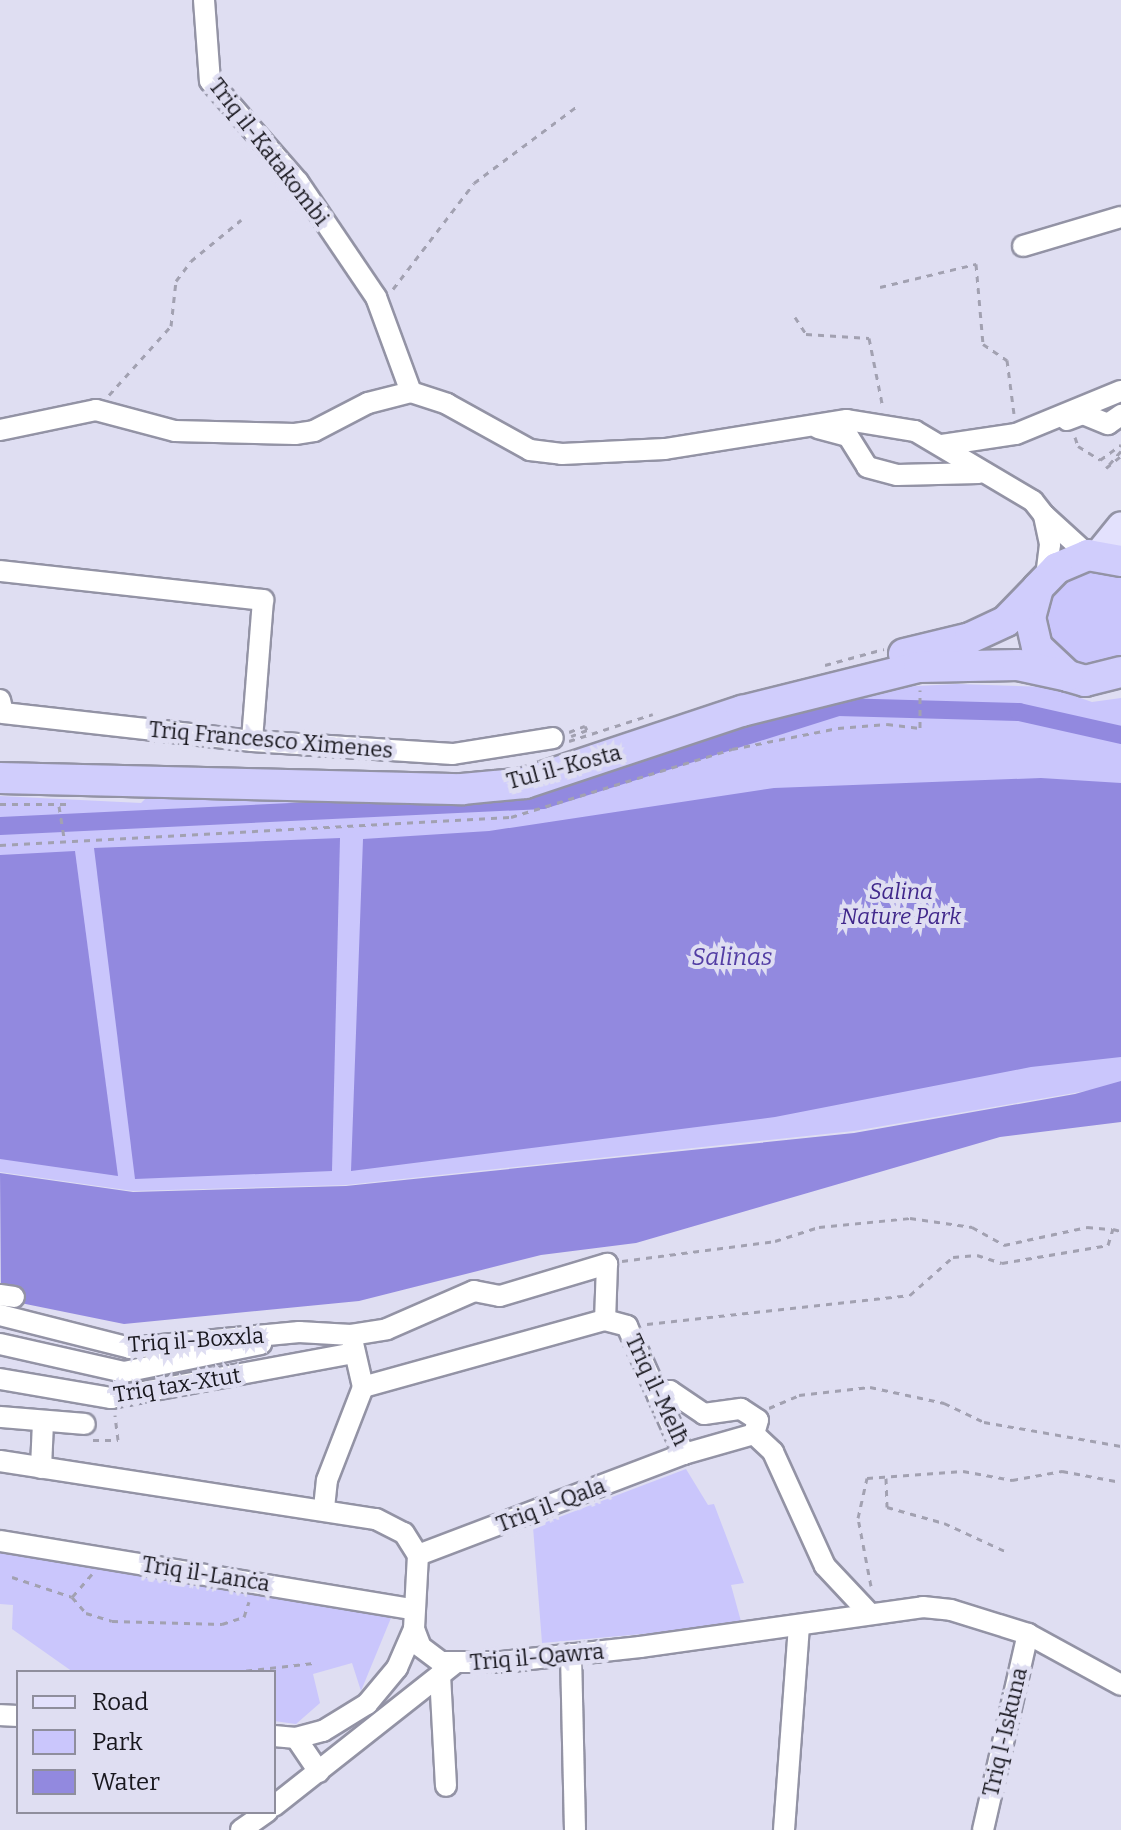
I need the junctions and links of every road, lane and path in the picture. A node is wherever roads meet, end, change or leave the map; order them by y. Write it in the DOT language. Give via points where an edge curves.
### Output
graph roads {
  1 [pos="204,0"];
  2 [pos="576,107"];
  3 [pos="1121,217"];
  4 [pos="241,220"];
  5 [pos="1023,246"];
  6 [pos="880,287"];
  7 [pos="382,314"];
  8 [pos="795,317"];
  9 [pos="1121,391"];
  10 [pos="411,392"];
  11 [pos="96,410"];
  12 [pos="1121,415"];
  13 [pos="815,427"];
  14 [pos="880,427"];
  15 [pos="1072,428"];
  16 [pos="0,430"];
  17 [pos="1016,434"];
  18 [pos="1121,445"];
  19 [pos="950,451"];
  20 [pos="861,457"];
  21 [pos="979,473"];
  22 [pos="1044,515"];
  23 [pos="1121,525"];
  24 [pos="1102,557"];
  25 [pos="0,571"];
  26 [pos="1042,583"];
  27 [pos="1121,672"];
  28 [pos="1068,676"];
  29 [pos="920,691"];
  30 [pos="0,700"];
  31 [pos="920,728"];
  32 [pos="553,738"];
  33 [pos="252,741"];
  34 [pos="0,770"];
  35 [pos="0,778"];
  36 [pos="0,804"];
  37 [pos="0,845"];
  38 [pos="1113,1229"];
  39 [pos="1121,1231"];
  40 [pos="607,1264"];
  41 [pos="0,1315"];
  42 [pos="605,1320"];
  43 [pos="627,1326"];
  44 [pos="299,1332"];
  45 [pos="0,1344"];
  46 [pos="352,1344"];
  47 [pos="0,1379"];
  48 [pos="363,1387"];
  49 [pos="658,1396"];
  50 [pos="0,1417"];
  51 [pos="43,1422"];
  52 [pos="85,1424"];
  53 [pos="756,1427"];
  54 [pos="1121,1446"];
  55 [pos="684,1454"];
  56 [pos="0,1461"];
  57 [pos="41,1468"];
  58 [pos="886,1478"];
  59 [pos="1121,1482"];
  60 [pos="324,1508"];
  61 [pos="0,1541"];
  62 [pos="1005,1551"];
  63 [pos="418,1555"];
  64 [pos="110,1559"];
  65 [pos="12,1577"];
  66 [pos="255,1582"];
  67 [pos="858,1596"];
  68 [pos="72,1597"];
  69 [pos="870,1614"];
  70 [pos="413,1619"];
  71 [pos="799,1628"];
  72 [pos="1028,1634"];
  73 [pos="571,1654"];
  74 [pos="313,1663"];
  75 [pos="252,1670"];
  76 [pos="447,1670"];
  77 [pos="1121,1685"];
  78 [pos="276,1736"];
  79 [pos="296,1738"];
  80 [pos="319,1772"];
  81 [pos="446,1786"];
  82 [pos="276,1804"];
  83 [pos="264,1814"];
  84 [pos="241,1830"];
  85 [pos="575,1830"];
  86 [pos="784,1830"];
  87 [pos="983,1830"];
  1 -- 7 [label="street, Triq il-Katakombi" via="210,81 298,182"];
  2 -- 7 [label="path" via="474,183 397,278"];
  3 -- 5 [label="street"];
  4 -- 11 [label="path" via="191,261 176,281 171,326"];
  6 -- 17 [label="path" via="976,264 983,344 1007,360"];
  7 -- 10 [label="street, Triq il-Katakombi"];
  8 -- 14 [label="path" via="806,334 869,338"];
  9 -- 17 [label="street"];
  10 -- 11 [label="street" via="368,403 314,431 295,434 175,431"];
  10 -- 13 [label="street" via="447,404 530,450 562,454 665,449"];
  11 -- 16 [label="street"];
  12 -- 19 [label="street" via="1108,424 1083,414 1026,438"];
  13 -- 14 [label="street" via="847,420"];
  13 -- 20 [label="street" via="848,436"];
  14 -- 19 [label="street" via="915,431"];
  14 -- 20 [label="street" via="866,437"];
  15 -- 18 [label="path" via="1078,446 1100,460"];
  17 -- 19 [label="street"];
  19 -- 21 [label="street"];
  20 -- 21 [label="street" via="867,467 897,475"];
  21 -- 22 [label="street" via="1033,501"];
  22 -- 24 [label="street"];
  22 -- 26 [label="street" via="1050,544"];
  23 -- 24 [label="main road"];
  24 -- 26 [label="highway, Tul il-Kosta" via="1069,560"];
  25 -- 33 [label="street" via="263,600"];
  26 -- 28 [label="highway" via="1032,633 1044,655"];
  26 -- 34 [label="highway, Tul il-Kosta" via="1006,621 970,638 783,682 505,773 440,778"];
  27 -- 28 [label="highway, Tul il-Kosta" via="1085,681"];
  28 -- 35 [label="highway, Tul il-Kosta" via="1018,665 919,667 742,711 525,783 478,788"];
  29 -- 31 [label="path"];
  30 -- 33 [label="street, Triq Francesco Ximenes" via="3,713"];
  32 -- 33 [label="street, Triq Francesco Ximenes" via="453,754"];
  36 -- 37 [label="path" via="59,805 65,842"];
  38 -- 39 [label="path"];
  38 -- 40 [label="path" via="1087,1227 1004,1245 972,1227 910,1218 819,1227 775,1241"];
  38 -- 43 [label="path" via="1108,1245 1002,1263 977,1255 953,1257 910,1295 755,1317"];
  40 -- 42 [label="street"];
  40 -- 46 [label="street" via="500,1296 474,1291"];
  41 -- 44 [label="street, Triq il-Boxxla" via="130,1348"];
  42 -- 43 [label="street"];
  42 -- 48 [label="street"];
  43 -- 49 [label="street, Triq il-Melħ"];
  44 -- 45 [label="street, Triq il-Boxxla" via="231,1354 124,1372"];
  44 -- 46 [label="street, Triq il-Boxxla"];
  46 -- 47 [label="street, Triq tax-Xtut" via="111,1398"];
  46 -- 48 [label="street"];
  48 -- 60 [label="street" via="327,1480"];
  49 -- 53 [label="street" via="670,1391 704,1414 741,1409"];
  49 -- 55 [label="street, Triq il-Melħ"];
  50 -- 51 [label="street"];
  51 -- 52 [label="street"];
  51 -- 57 [label="street"];
  53 -- 54 [label="path" via="779,1401 870,1387 944,1403 984,1422"];
  53 -- 55 [label="street, Triq il-Melħ"];
  53 -- 67 [label="street" via="773,1452 825,1566"];
  55 -- 63 [label="street, Triq il-Qala"];
  56 -- 57 [label="street"];
  57 -- 60 [label="street"];
  58 -- 59 [label="path" via="963,1471 1012,1480 1062,1471"];
  58 -- 62 [label="path" via="887,1507 944,1523"];
  58 -- 67 [label="path" via="867,1478 860,1498 858,1518 873,1585"];
  60 -- 63 [label="street" via="376,1519 404,1533"];
  61 -- 64 [label="street, Triq il-Lanċa"];
  63 -- 70 [label="street"];
  64 -- 66 [label="street, Triq il-Lanċa"];
  64 -- 68 [label="path"];
  65 -- 68 [label="path"];
  66 -- 68 [label="path" via="244,1617 222,1624 112,1621 86,1613"];
  66 -- 70 [label="street, Triq il-Lanċa"];
  67 -- 69 [label="street"];
  69 -- 71 [label="street, Triq il-Qawra"];
  69 -- 72 [label="street, Triq il-Qawra" via="894,1608 951,1610"];
  70 -- 76 [label="street, Triq il-Qawra" via="421,1647"];
  70 -- 79 [label="street" via="397,1668 367,1704 323,1731"];
  71 -- 73 [label="street, Triq il-Qawra"];
  71 -- 86 [label="street"];
  72 -- 77 [label="street, Triq il-Qawra"];
  72 -- 87 [label="street, Triq l-Iskuna"];
  73 -- 76 [label="street, Triq il-Qawra"];
  73 -- 85 [label="street"];
  74 -- 75 [label="path"];
  76 -- 80 [label="street"];
  76 -- 81 [label="street"];
  78 -- 79 [label="street"];
  79 -- 80 [label="street"];
  80 -- 82 [label="street"];
  83 -- 84 [label="street"];
}
